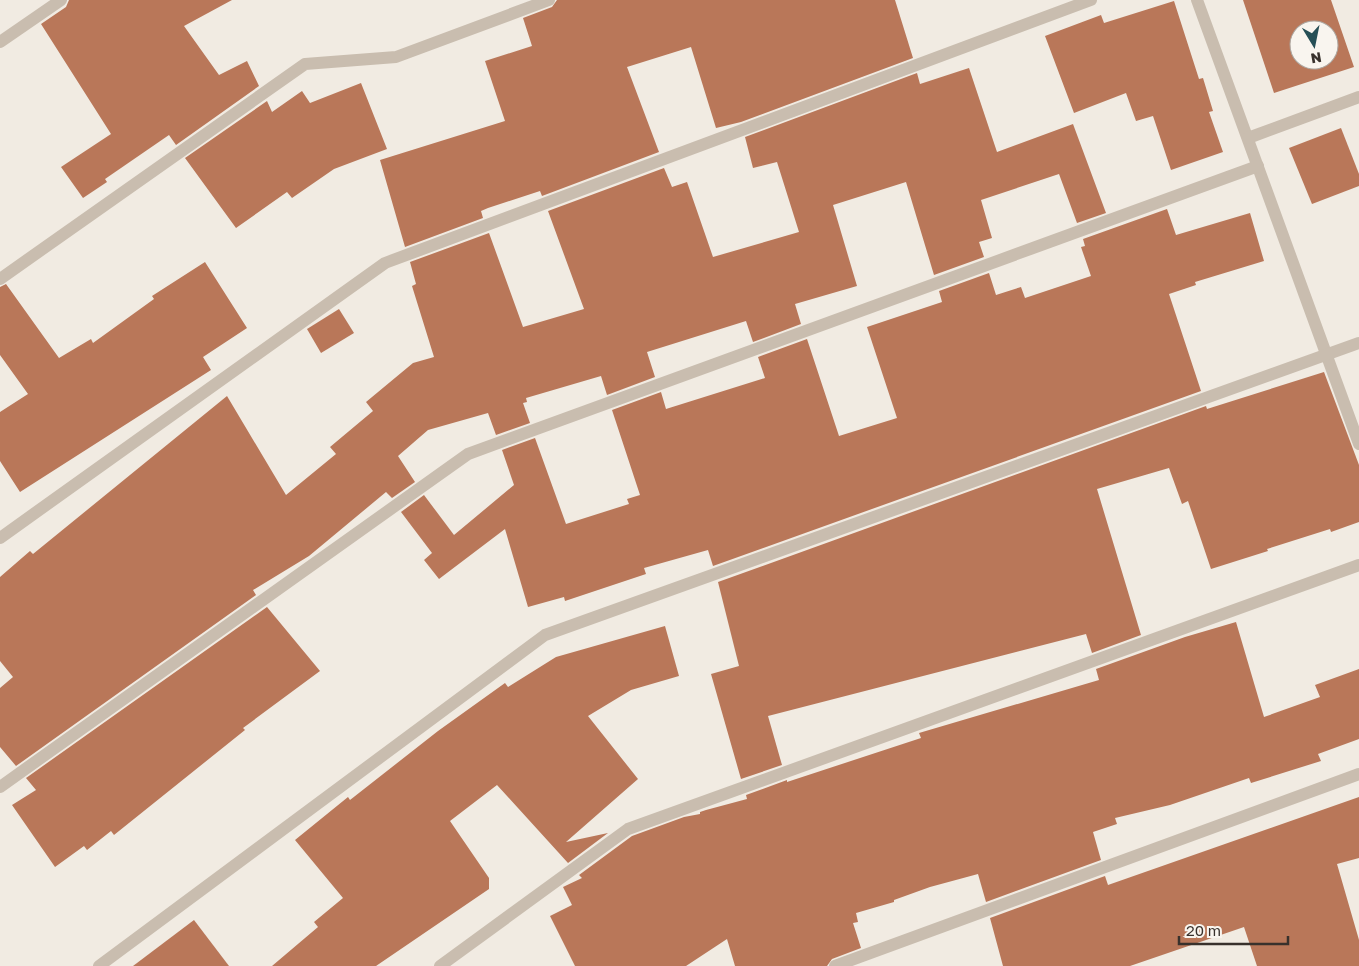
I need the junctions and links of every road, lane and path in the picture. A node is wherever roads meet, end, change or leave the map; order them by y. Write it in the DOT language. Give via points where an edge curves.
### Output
graph roads {
  1 [pos="61,0"];
  2 [pos="549,0"];
  3 [pos="1091,0"];
  4 [pos="1197,0"];
  5 [pos="0,42"];
  6 [pos="1359,98"];
  7 [pos="1248,138"];
  8 [pos="1258,166"];
  9 [pos="0,279"];
  10 [pos="1359,343"];
  11 [pos="1327,355"];
  12 [pos="1359,444"];
  13 [pos="0,538"];
  14 [pos="1359,565"];
  15 [pos="1359,774"];
  16 [pos="0,787"];
  17 [pos="99,966"];
  18 [pos="440,966"];
  19 [pos="835,966"];
  1 -- 5 [label="street"];
  2 -- 9 [label="street" via="396,57 305,64"];
  3 -- 13 [label="street" via="385,263"];
  4 -- 7 [label="street"];
  6 -- 7 [label="street"];
  7 -- 8 [label="street"];
  8 -- 11 [label="street"];
  8 -- 16 [label="street" via="468,454"];
  10 -- 11 [label="street"];
  11 -- 12 [label="street"];
  11 -- 17 [label="street" via="545,635"];
  14 -- 18 [label="street" via="628,829"];
  15 -- 19 [label="street"];
}
